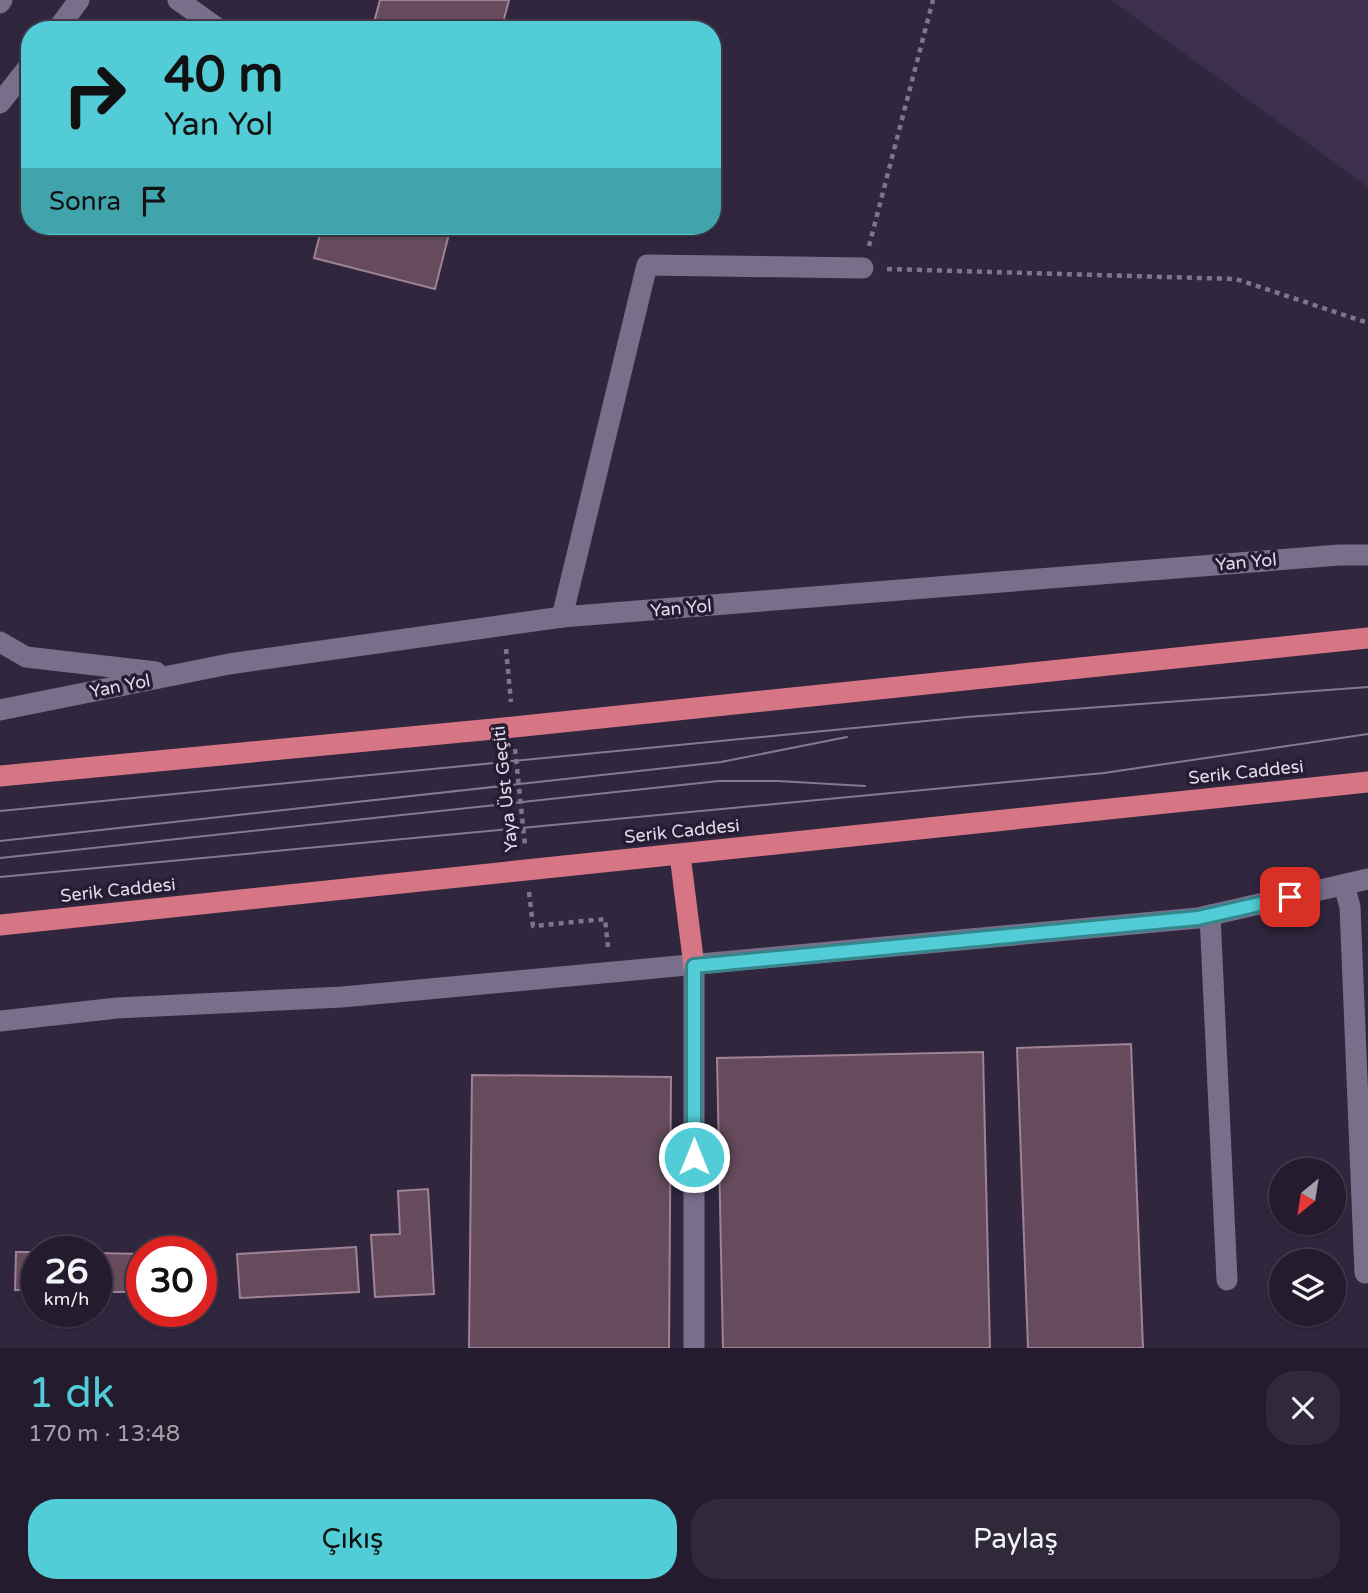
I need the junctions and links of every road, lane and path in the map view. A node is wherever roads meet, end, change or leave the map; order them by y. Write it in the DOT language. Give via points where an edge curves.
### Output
graph roads {
  1 [pos="79,0"];
  2 [pos="178,0"];
  3 [pos="933,0"];
  4 [pos="64,21"];
  5 [pos="207,21"];
  6 [pos="21,76"];
  7 [pos="0,103"];
  8 [pos="863,268"];
  9 [pos="1368,323"];
  10 [pos="1368,555"];
  11 [pos="562,617"];
  12 [pos="1368,638"];
  13 [pos="0,642"];
  14 [pos="505,649"];
  15 [pos="26,657"];
  16 [pos="0,659"];
  17 [pos="175,675"];
  18 [pos="511,704"];
  19 [pos="0,710"];
  20 [pos="515,746"];
  21 [pos="0,776"];
  22 [pos="1368,782"];
  23 [pos="680,855"];
  24 [pos="526,856"];
  25 [pos="1368,879"];
  26 [pos="528,884"];
  27 [pos="1344,884"];
  28 [pos="1210,915"];
  29 [pos="605,919"];
  30 [pos="0,925"];
  31 [pos="694,966"];
  32 [pos="0,1021"];
  33 [pos="1365,1273"];
  34 [pos="1227,1280"];
  35 [pos="694,1348"];
  1 -- 4 [label="street"];
  2 -- 5 [label="street"];
  3 -- 8 [label="path"];
  6 -- 7 [label="street"];
  8 -- 9 [label="path" via="1236,279"];
  8 -- 11 [label="street" via="648,265"];
  10 -- 11 [label="street, Yan Yol"];
  11 -- 17 [label="street, Yan Yol"];
  12 -- 21 [label="highway"];
  13 -- 15 [label="street"];
  14 -- 18 [label="path, Yaya Üst Geçiti"];
  15 -- 16 [label="street"];
  15 -- 17 [label="street"];
  17 -- 19 [label="street, Yan Yol"];
  20 -- 24 [label="path, Yaya Üst Geçiti"];
  22 -- 23 [label="highway, Serik Caddesi"];
  23 -- 30 [label="highway, Serik Caddesi"];
  23 -- 31 [label="highway"];
  25 -- 27 [label="street"];
  26 -- 29 [label="path" via="533,926"];
  27 -- 28 [label="street"];
  27 -- 33 [label="street" via="1350,907"];
  28 -- 31 [label="street"];
  28 -- 34 [label="street"];
  31 -- 32 [label="street" via="342,997 117,1008"];
  31 -- 35 [label="street"];
}
